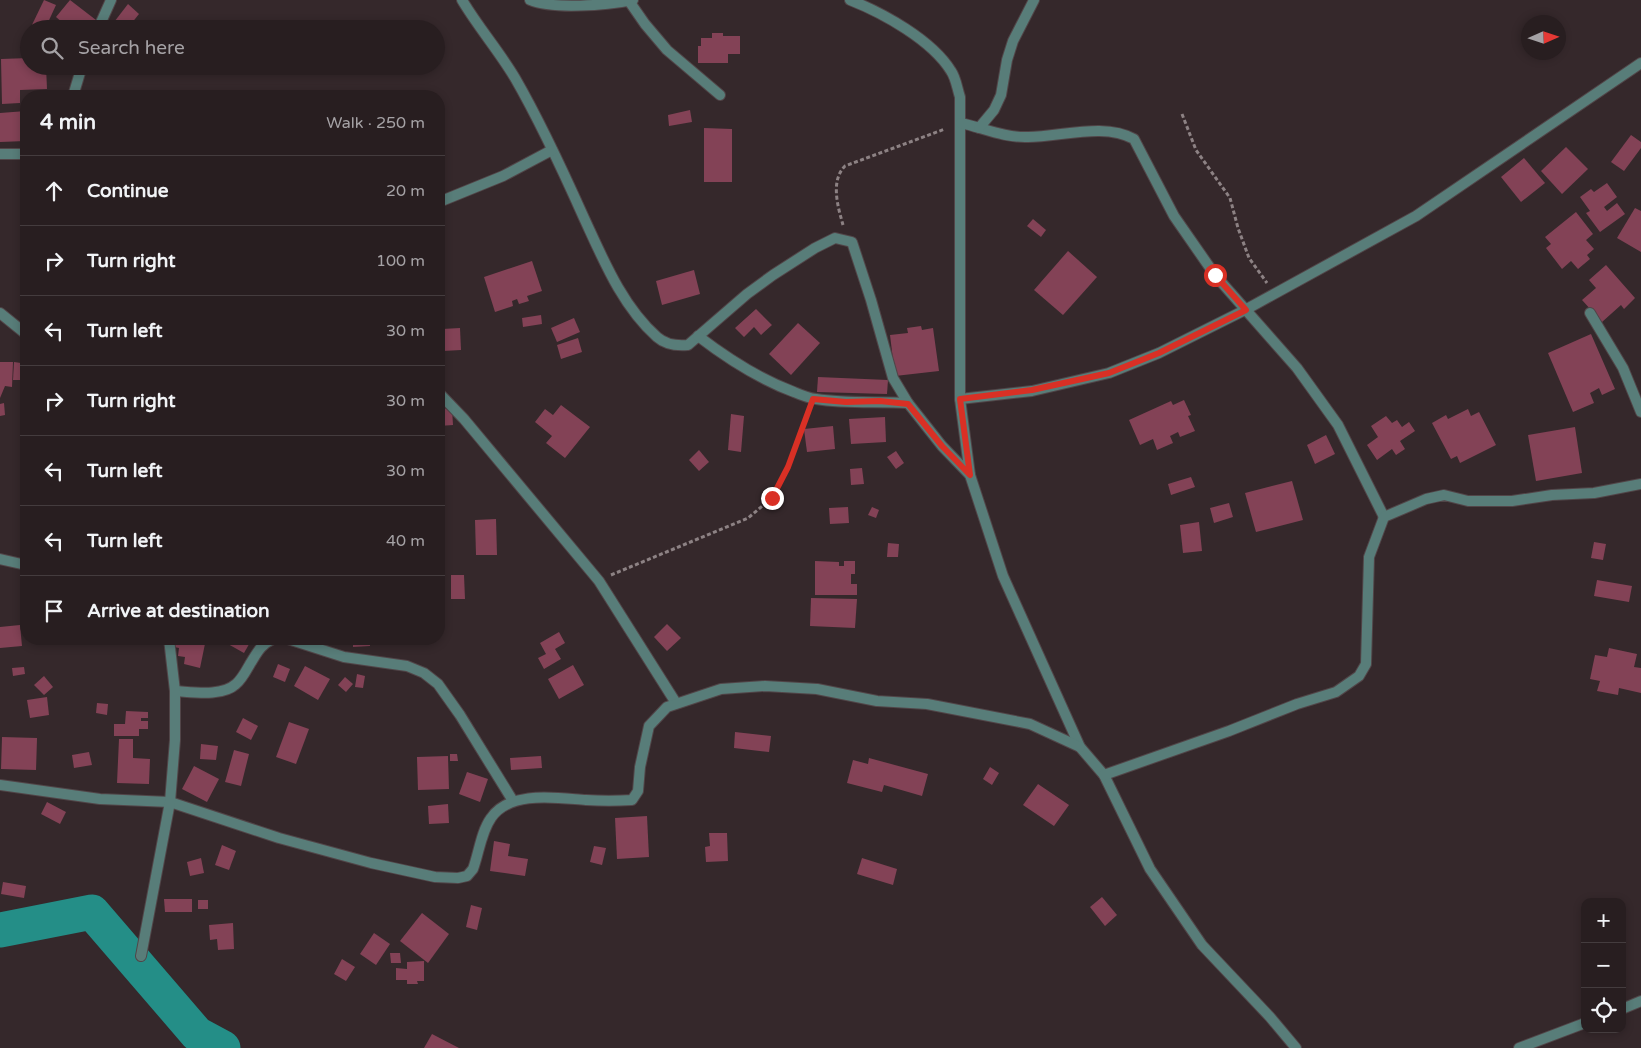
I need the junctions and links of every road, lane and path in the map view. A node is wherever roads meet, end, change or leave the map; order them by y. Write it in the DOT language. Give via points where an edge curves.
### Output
graph roads {
  1 [pos="111,0"];
  2 [pos="462,0"];
  3 [pos="530,0"];
  4 [pos="850,0"];
  5 [pos="1034,0"];
  6 [pos="632,1"];
  7 [pos="102,20"];
  8 [pos="1641,63"];
  9 [pos="79,75"];
  10 [pos="75,90"];
  11 [pos="720,95"];
  12 [pos="1182,114"];
  13 [pos="961,123"];
  14 [pos="979,128"];
  15 [pos="552,150"];
  16 [pos="0,154"];
  17 [pos="20,154"];
  18 [pos="445,200"];
  19 [pos="847,240"];
  20 [pos="1275,293"];
  21 [pos="1246,310"];
  22 [pos="0,313"];
  23 [pos="1590,313"];
  24 [pos="20,329"];
  25 [pos="698,336"];
  26 [pos="445,399"];
  27 [pos="813,399"];
  28 [pos="960,399"];
  29 [pos="908,404"];
  30 [pos="1641,412"];
  31 [pos="970,475"];
  32 [pos="1641,484"];
  33 [pos="1384,517"];
  34 [pos="0,559"];
  35 [pos="20,564"];
  36 [pos="599,581"];
  37 [pos="170,645"];
  38 [pos="262,645"];
  39 [pos="307,645"];
  40 [pos="175,691"];
  41 [pos="676,703"];
  42 [pos="1080,747"];
  43 [pos="1104,775"];
  44 [pos="0,785"];
  45 [pos="513,801"];
  46 [pos="170,802"];
  47 [pos="141,956"];
  48 [pos="1641,1001"];
  49 [pos="1626,1007"];
  50 [pos="1581,1025"];
  51 [pos="1296,1048"];
  52 [pos="1519,1048"];
  1 -- 7 [label="street"];
  2 -- 15 [label="street" via="516,79"];
  3 -- 6 [label="street" via="570,6"];
  4 -- 13 [label="street" via="899,25 945,62 960,97"];
  5 -- 14 [label="street" via="1012,41 1001,95"];
  6 -- 11 [label="street" via="645,24 667,50"];
  8 -- 20 [label="street" via="1416,216"];
  9 -- 10 [label="street"];
  12 -- 20 [label="path" via="1196,150 1230,198 1248,258"];
  13 -- 14 [label="street"];
  13 -- 19 [label="path" via="851,163 841,170 836,190"];
  13 -- 28 [label="street"];
  14 -- 21 [label="street" via="1007,136 1028,137 1111,131 1134,139 1174,216 1215,275"];
  15 -- 18 [label="street" via="503,176"];
  15 -- 25 [label="street" via="606,264 634,311 658,338 674,346 688,344"];
  16 -- 17 [label="street"];
  19 -- 25 [label="street" via="835,238 798,258 747,294"];
  19 -- 29 [label="street" via="852,242 893,378"];
  20 -- 21 [label="street"];
  21 -- 28 [label="street" via="1159,353 1109,373 1032,390"];
  21 -- 33 [label="street" via="1297,368 1338,425"];
  22 -- 24 [label="street"];
  23 -- 30 [label="street" via="1623,368"];
  25 -- 27 [label="street" via="741,367 782,388"];
  26 -- 36 [label="street" via="471,426"];
  27 -- 29 [label="street"];
  27 -- 36 [label="path" via="788,467 772,498 748,518"];
  28 -- 31 [label="street"];
  29 -- 31 [label="street"];
  31 -- 42 [label="street" via="1003,576"];
  32 -- 33 [label="street" via="1594,493 1512,501 1468,500 1444,495 1426,498"];
  33 -- 43 [label="street" via="1369,557 1366,664 1359,676 1336,692"];
  34 -- 35 [label="street"];
  36 -- 41 [label="street"];
  37 -- 40 [label="street"];
  38 -- 40 [label="street" via="241,678 228,689"];
  39 -- 45 [label="street" via="344,657 407,666 424,672 438,684 460,715"];
  40 -- 46 [label="street"];
  41 -- 42 [label="street" via="721,689 765,686 817,690 927,704 1030,724"];
  41 -- 45 [label="street" via="667,707 649,726 638,791 632,800 550,796"];
  42 -- 43 [label="street"];
  43 -- 51 [label="street" via="1150,869 1202,945"];
  44 -- 46 [label="street" via="100,799"];
  45 -- 46 [label="street" via="491,818 473,869 467,876 458,878 435,877 371,863 279,838"];
  46 -- 47 [label="street"];
  48 -- 49 [label="street"];
  50 -- 52 [label="street"];
}
